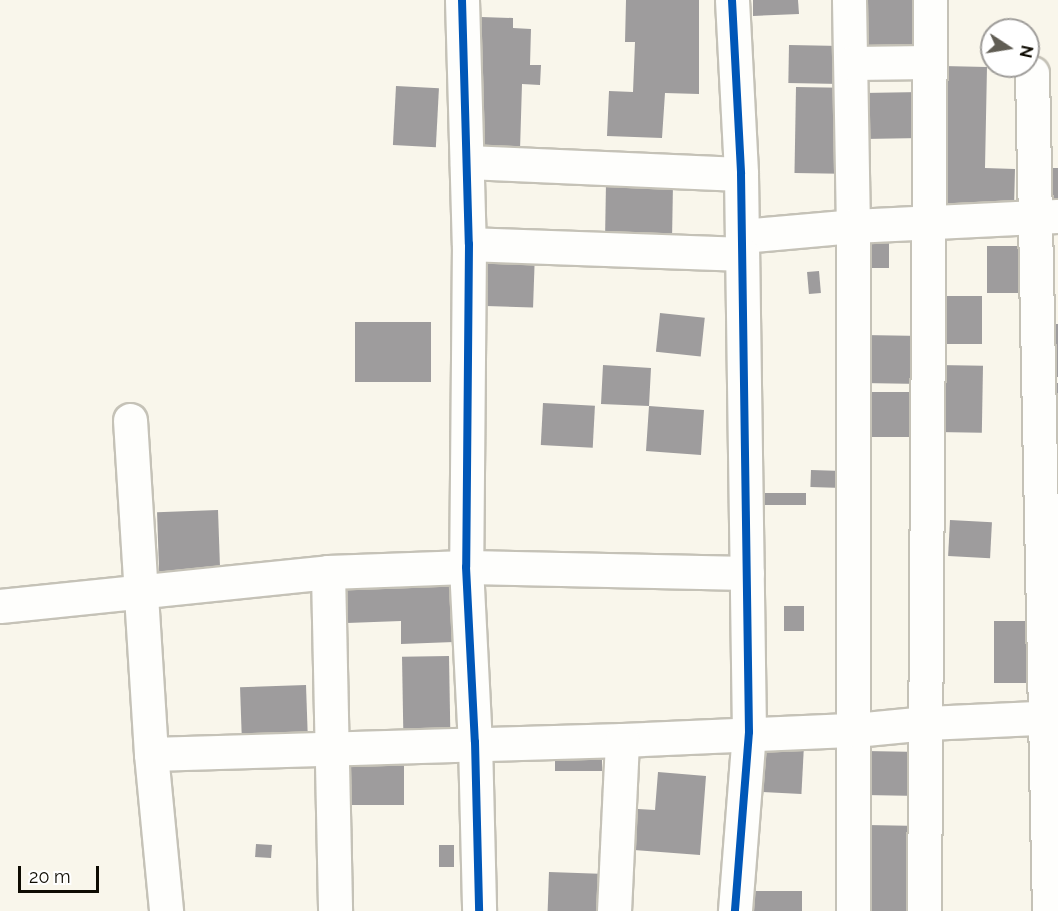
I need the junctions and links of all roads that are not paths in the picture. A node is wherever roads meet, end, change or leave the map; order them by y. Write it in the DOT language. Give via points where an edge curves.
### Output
graph roads {
  1 [pos="462,0"];
  2 [pos="732,0"];
  3 [pos="849,0"];
  4 [pos="930,0"];
  5 [pos="930,62"];
  6 [pos="851,63"];
  7 [pos="1033,78"];
  8 [pos="467,162"];
  9 [pos="741,174"];
  10 [pos="1047,216"];
  11 [pos="929,222"];
  12 [pos="853,226"];
  13 [pos="469,244"];
  14 [pos="742,245"];
  15 [pos="130,420"];
  16 [pos="466,567"];
  17 [pos="328,572"];
  18 [pos="747,573"];
  19 [pos="140,591"];
  20 [pos="0,606"];
  21 [pos="1052,717"];
  22 [pos="927,723"];
  23 [pos="855,730"];
  24 [pos="749,732"];
  25 [pos="622,740"];
  26 [pos="475,742"];
  27 [pos="332,748"];
  28 [pos="151,754"];
  29 [pos="166,911"];
  30 [pos="335,911"];
  31 [pos="479,911"];
  32 [pos="614,911"];
  33 [pos="735,911"];
  34 [pos="853,911"];
  35 [pos="924,911"];
  36 [pos="1049,911"];
  1 -- 8 [label="street"];
  2 -- 9 [label="street"];
  3 -- 6 [label="street"];
  4 -- 5 [label="street"];
  5 -- 6 [label="street"];
  5 -- 11 [label="street"];
  6 -- 12 [label="street"];
  7 -- 10 [label="street"];
  8 -- 9 [label="street"];
  8 -- 13 [label="street"];
  9 -- 14 [label="street"];
  10 -- 11 [label="street"];
  10 -- 21 [label="street"];
  11 -- 12 [label="street"];
  11 -- 22 [label="street"];
  12 -- 14 [label="street"];
  12 -- 23 [label="street"];
  13 -- 14 [label="street"];
  13 -- 16 [label="street"];
  14 -- 18 [label="street"];
  15 -- 19 [label="street"];
  16 -- 17 [label="street"];
  16 -- 18 [label="street"];
  16 -- 26 [label="street"];
  17 -- 19 [label="street"];
  17 -- 27 [label="street"];
  18 -- 24 [label="street"];
  19 -- 20 [label="street"];
  19 -- 28 [label="street"];
  21 -- 22 [label="street"];
  21 -- 36 [label="street"];
  22 -- 23 [label="street"];
  22 -- 35 [label="street"];
  23 -- 24 [label="street"];
  23 -- 34 [label="street"];
  24 -- 25 [label="street"];
  24 -- 33 [label="street"];
  25 -- 26 [label="street"];
  25 -- 32 [label="street"];
  26 -- 27 [label="street"];
  26 -- 31 [label="street"];
  27 -- 28 [label="street"];
  27 -- 30 [label="street"];
  28 -- 29 [label="street"];
}
